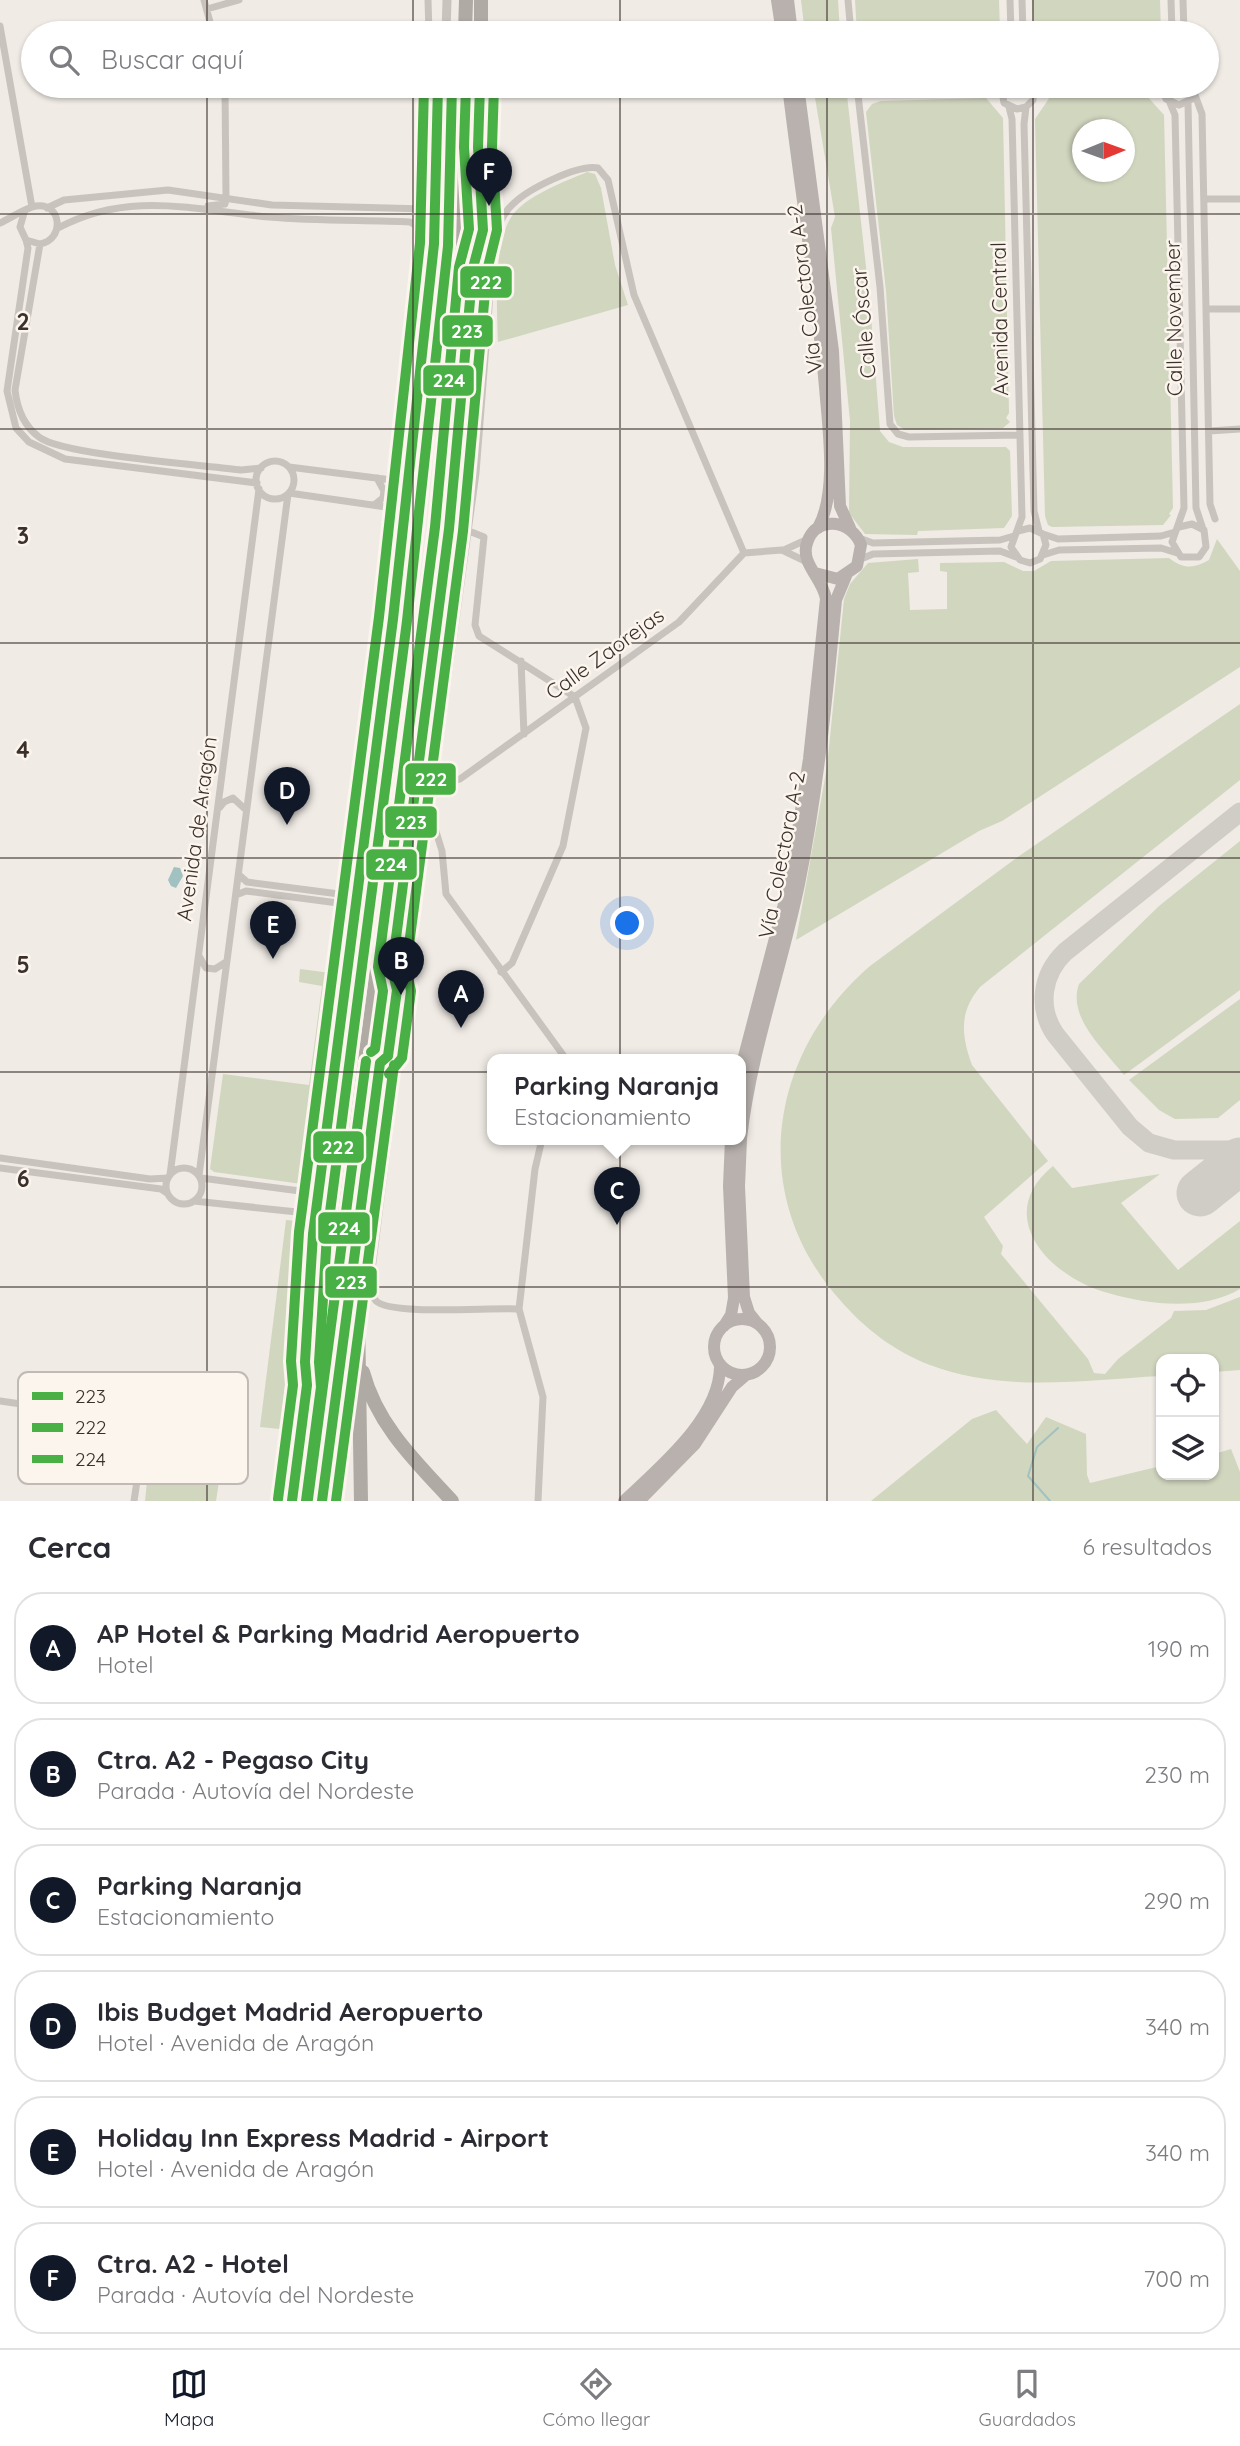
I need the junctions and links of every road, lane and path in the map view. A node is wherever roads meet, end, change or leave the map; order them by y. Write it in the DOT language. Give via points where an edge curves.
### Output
graph roads {
  1 [pos="204,0"];
  2 [pos="239,0"];
  3 [pos="428,0"];
  4 [pos="447,0"];
  5 [pos="466,0"];
  6 [pos="481,0"];
  7 [pos="778,0"];
  8 [pos="788,0"];
  9 [pos="848,0"];
  10 [pos="1010,0"];
  11 [pos="1022,0"];
  12 [pos="1171,0"];
  13 [pos="1183,0"];
  14 [pos="206,9"];
  15 [pos="209,21"];
  16 [pos="429,21"];
  17 [pos="446,21"];
  18 [pos="465,21"];
  19 [pos="481,21"];
  20 [pos="781,21"];
  21 [pos="791,21"];
  22 [pos="850,21"];
  23 [pos="1011,21"];
  24 [pos="1023,21"];
  25 [pos="1172,21"];
  26 [pos="1184,21"];
  27 [pos="0,26"];
  28 [pos="225,98"];
  29 [pos="445,98"];
  30 [pos="464,98"];
  31 [pos="480,98"];
  32 [pos="790,98"];
  33 [pos="800,98"];
  34 [pos="858,98"];
  35 [pos="1004,98"];
  36 [pos="1033,98"];
  37 [pos="1168,98"];
  38 [pos="1192,98"];
  39 [pos="1196,98"];
  40 [pos="1170,103"];
  41 [pos="1188,103"];
  42 [pos="1009,107"];
  43 [pos="1026,107"];
  44 [pos="226,198"];
  45 [pos="436,198"];
  46 [pos="1203,199"];
  47 [pos="1240,199"];
  48 [pos="32,207"];
  49 [pos="195,207"];
  50 [pos="47,208"];
  51 [pos="24,213"];
  52 [pos="0,223"];
  53 [pos="58,228"];
  54 [pos="21,230"];
  55 [pos="26,240"];
  56 [pos="40,244"];
  57 [pos="438,252"];
  58 [pos="1206,309"];
  59 [pos="1240,309"];
  60 [pos="1240,429"];
  61 [pos="1209,431"];
  62 [pos="1020,435"];
  63 [pos="411,449"];
  64 [pos="289,467"];
  65 [pos="261,468"];
  66 [pos="377,478"];
  67 [pos="258,486"];
  68 [pos="288,494"];
  69 [pos="374,506"];
  70 [pos="1215,519"];
  71 [pos="818,528"];
  72 [pos="1177,529"];
  73 [pos="1204,530"];
  74 [pos="469,531"];
  75 [pos="1041,532"];
  76 [pos="854,533"];
  77 [pos="1016,534"];
  78 [pos="808,538"];
  79 [pos="782,550"];
  80 [pos="744,553"];
  81 [pos="1177,553"];
  82 [pos="1043,555"];
  83 [pos="1016,557"];
  84 [pos="860,559"];
  85 [pos="807,562"];
  86 [pos="398,568"];
  87 [pos="815,573"];
  88 [pos="846,576"];
  89 [pos="393,619"];
  90 [pos="521,661"];
  91 [pos="575,697"];
  92 [pos="524,734"];
  93 [pos="439,777"];
  94 [pos="219,809"];
  95 [pos="246,810"];
  96 [pos="360,872"];
  97 [pos="239,874"];
  98 [pos="236,896"];
  99 [pos="354,920"];
  100 [pos="198,952"];
  101 [pos="227,961"];
  102 [pos="501,971"];
  103 [pos="402,1030"];
  104 [pos="565,1054"];
  105 [pos="745,1054"];
  106 [pos="374,1105"];
  107 [pos="746,1109"];
  108 [pos="541,1145"];
  109 [pos="731,1145"];
  110 [pos="741,1145"];
  111 [pos="0,1158"];
  112 [pos="322,1166"];
  113 [pos="0,1168"];
  114 [pos="169,1176"];
  115 [pos="200,1177"];
  116 [pos="300,1191"];
  117 [pos="167,1193"];
  118 [pos="194,1201"];
  119 [pos="297,1212"];
  120 [pos="313,1234"];
  121 [pos="309,1264"];
  122 [pos="519,1309"];
  123 [pos="358,1315"];
  124 [pos="757,1323"];
  125 [pos="724,1326"];
  126 [pos="720,1365"];
  127 [pos="746,1375"];
  128 [pos="307,1385"];
  129 [pos="0,1401"];
  130 [pos="18,1404"];
  131 [pos="281,1501"];
  132 [pos="292,1501"];
  133 [pos="307,1501"];
  134 [pos="323,1501"];
  135 [pos="361,1501"];
  136 [pos="452,1501"];
  137 [pos="538,1501"];
  138 [pos="624,1501"];
  139 [pos="639,1501"];
  1 -- 14 [label="street"];
  2 -- 14 [label="street"];
  3 -- 16 [label="street"];
  4 -- 17 [label="street"];
  5 -- 18 [label="highway"];
  6 -- 19 [label="highway"];
  7 -- 20 [label="main road"];
  8 -- 21 [label="main road"];
  9 -- 22 [label="street"];
  10 -- 23 [label="street"];
  11 -- 24 [label="street"];
  12 -- 25 [label="street"];
  13 -- 26 [label="street"];
  14 -- 15 [label="street"];
  27 -- 48 [label="street"];
  28 -- 44 [label="street"];
  29 -- 57 [label="street"];
  30 -- 133 [label="highway" via="461,219 435,528"];
  31 -- 106 [label="highway" via="466,375"];
  32 -- 71 [label="main road, Vía Colectora A-2" via="816,285 828,421 828,507"];
  33 -- 76 [label="main road, Vía Colectora A-2" via="833,351 840,506"];
  34 -- 62 [label="street, Calle Óscar" via="890,424 898,434 909,437"];
  35 -- 42 [label="street"];
  36 -- 43 [label="street"];
  37 -- 40 [label="street, Calle November"];
  38 -- 41 [label="street"];
  39 -- 46 [label="street, Calle November" via="1202,114"];
  40 -- 41 [label="street"];
  40 -- 72 [label="street, Calle November" via="1175,115 1183,495"];
  41 -- 73 [label="street, Calle November" via="1196,508"];
  42 -- 43 [label="street"];
  42 -- 62 [label="street, Avenida Central"];
  43 -- 75 [label="street, Avenida Central" via="1034,511"];
  44 -- 45 [label="street" via="272,205 426,209"];
  44 -- 49 [label="street" via="225,204"];
  44 -- 50 [label="street" via="168,190 64,200"];
  46 -- 47 [label="street"];
  46 -- 58 [label="street, Calle November"];
  48 -- 50 [label="street"];
  48 -- 51 [label="street"];
  49 -- 53 [label="street" via="168,204 108,209"];
  49 -- 57 [label="street" via="270,217 410,222 426,231"];
  50 -- 53 [label="street" via="55,214"];
  51 -- 52 [label="street"];
  51 -- 54 [label="street"];
  52 -- 54 [label="street"];
  53 -- 56 [label="street" via="53,238"];
  54 -- 55 [label="street"];
  55 -- 56 [label="street"];
  55 -- 67 [label="street" via="7,391 16,428 29,442 65,458"];
  56 -- 65 [label="street" via="15,390 20,412 39,438 74,450 241,470"];
  57 -- 63 [label="street"];
  57 -- 89 [label="street" via="412,498"];
  57 -- 128 [label="street" via="407,623"];
  58 -- 59 [label="street"];
  58 -- 61 [label="street, Calle November"];
  60 -- 61 [label="street"];
  61 -- 70 [label="street, Calle November" via="1210,504"];
  62 -- 77 [label="street, Avenida Central" via="1022,517"];
  63 -- 66 [label="street" via="403,472 392,480"];
  63 -- 86 [label="street"];
  64 -- 65 [label="street" via="275,461"];
  64 -- 66 [label="street"];
  64 -- 68 [label="street" via="294,483"];
  65 -- 67 [label="street"];
  66 -- 69 [label="street" via="384,491"];
  67 -- 68 [label="street" via="272,498"];
  67 -- 94 [label="street, Avenida de Aragón"];
  68 -- 69 [label="street"];
  68 -- 95 [label="street"];
  69 -- 86 [label="street" via="386,507 397,519"];
  71 -- 76 [label="main road" via="838,523"];
  71 -- 78 [label="main road"];
  72 -- 73 [label="street" via="1192,524"];
  72 -- 75 [label="street" via="1161,536 1076,538"];
  72 -- 81 [label="street" via="1172,542"];
  73 -- 81 [label="street" via="1208,542 1203,553 1193,559"];
  74 -- 80 [label="street" via="497,228 522,196 591,167 608,180 634,295"];
  74 -- 90 [label="street" via="484,537 475,625 479,636"];
  74 -- 93 [label="street" via="437,760"];
  75 -- 77 [label="street" via="1026,528"];
  75 -- 82 [label="street" via="1046,545"];
  76 -- 77 [label="street" via="873,543 1000,540"];
  76 -- 84 [label="main road"];
  77 -- 83 [label="street" via="1011,547"];
  78 -- 79 [label="street"];
  78 -- 85 [label="main road"];
  79 -- 80 [label="street"];
  79 -- 85 [label="street"];
  80 -- 91 [label="street, Calle Zaorejas" via="679,622"];
  81 -- 82 [label="street" via="1161,548 1059,550"];
  82 -- 83 [label="street" via="1030,563"];
  83 -- 84 [label="street" via="996,551 873,554"];
  84 -- 88 [label="main road"];
  85 -- 87 [label="main road"];
  86 -- 89 [label="street"];
  87 -- 88 [label="main road" via="830,579"];
  87 -- 105 [label="main road, Vía Colectora A-2" via="826,599 809,759 785,904"];
  88 -- 107 [label="main road, Vía Colectora A-2" via="836,600 823,734 799,882 757,1044"];
  89 -- 96 [label="street"];
  90 -- 91 [label="street"];
  90 -- 92 [label="street"];
  91 -- 92 [label="street, Calle Zaorejas"];
  91 -- 102 [label="street" via="586,728 567,833 512,963"];
  92 -- 93 [label="street, Calle Zaorejas" via="460,779 446,782"];
  93 -- 102 [label="street" via="432,784 430,812 442,851 446,894"];
  94 -- 95 [label="street" via="233,799"];
  94 -- 100 [label="street, Avenida de Aragón"];
  95 -- 97 [label="street"];
  96 -- 97 [label="street" via="355,885 339,894 247,882"];
  96 -- 99 [label="street"];
  97 -- 98 [label="street"];
  98 -- 99 [label="street" via="246,891 338,903"];
  98 -- 101 [label="street"];
  99 -- 112 [label="street"];
  100 -- 101 [label="street" via="206,968 215,969"];
  100 -- 114 [label="street, Avenida de Aragón"];
  101 -- 115 [label="street"];
  102 -- 104 [label="street"];
  103 -- 122 [label="street" via="372,1294 385,1305 408,1308"];
  106 -- 123 [label="highway"];
  106 -- 134 [label="highway"];
  108 -- 122 [label="street"];
  109 -- 125 [label="main road" via="734,1298"];
  110 -- 124 [label="main road, Vía Colectora A-2" via="744,1297"];
  111 -- 114 [label="street" via="150,1179"];
  112 -- 116 [label="street" via="314,1184"];
  112 -- 120 [label="street"];
  113 -- 117 [label="street"];
  114 -- 115 [label="street" via="184,1168"];
  114 -- 117 [label="street"];
  115 -- 116 [label="street"];
  115 -- 118 [label="street" via="202,1191"];
  116 -- 119 [label="street" via="311,1203"];
  117 -- 118 [label="street" via="179,1203"];
  118 -- 119 [label="street"];
  119 -- 120 [label="street"];
  120 -- 121 [label="street"];
  121 -- 128 [label="street"];
  121 -- 131 [label="street"];
  122 -- 137 [label="street" via="543,1396"];
  123 -- 135 [label="highway"];
  123 -- 136 [label="highway" via="362,1368 380,1415"];
  124 -- 125 [label="main road" via="738,1319"];
  124 -- 127 [label="main road" via="768,1335 770,1355 764,1366"];
  125 -- 126 [label="main road" via="715,1342"];
  126 -- 127 [label="main road"];
  126 -- 138 [label="main road" via="716,1395 695,1426"];
  127 -- 139 [label="main road" via="732,1387 695,1444"];
  128 -- 132 [label="street"];
  129 -- 130 [label="street"];
}
